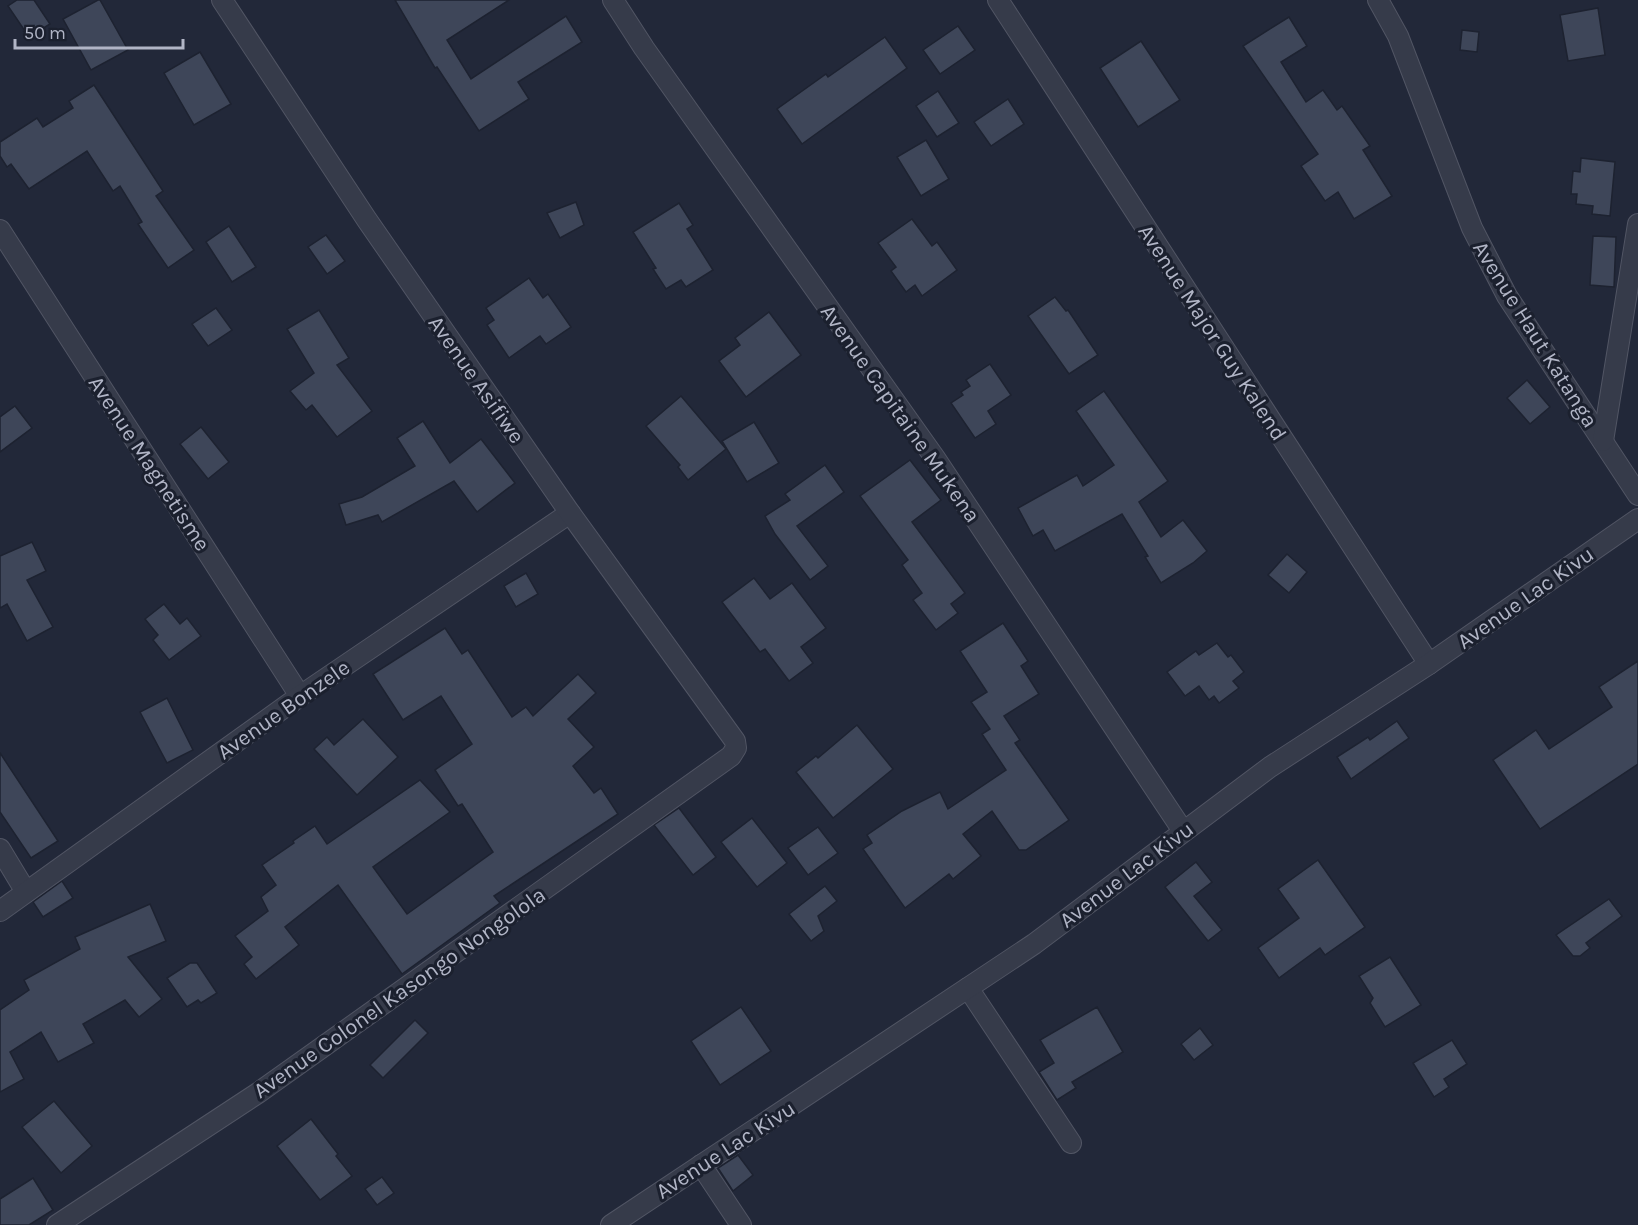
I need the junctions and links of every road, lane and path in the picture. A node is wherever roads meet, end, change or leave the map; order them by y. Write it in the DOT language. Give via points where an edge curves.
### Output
graph roads {
  1 [pos="222,0"];
  2 [pos="613,0"];
  3 [pos="998,0"];
  4 [pos="1378,0"];
  5 [pos="1638,225"];
  6 [pos="0,230"];
  7 [pos="1602,441"];
  8 [pos="1638,495"];
  9 [pos="570,513"];
  10 [pos="1638,519"];
  11 [pos="1429,664"];
  12 [pos="300,696"];
  13 [pos="735,752"];
  14 [pos="1183,831"];
  15 [pos="0,849"];
  16 [pos="26,892"];
  17 [pos="0,911"];
  18 [pos="968,988"];
  19 [pos="1071,1143"];
  20 [pos="701,1165"];
  21 [pos="57,1225"];
  22 [pos="611,1225"];
  23 [pos="741,1225"];
  1 -- 9 [label="street, Avenue Asifiwe" via="367,220"];
  2 -- 14 [label="street, Avenue Capitaine Mukena" via="935,458"];
  3 -- 11 [label="street, Avenue Major Guy Kalend"];
  4 -- 7 [label="street, Avenue Haut Katanga" via="1398,36 1476,238 1507,296"];
  5 -- 7 [label="street"];
  6 -- 12 [label="street, Avenue Magnetisme"];
  7 -- 8 [label="street, Avenue Haut Katanga"];
  9 -- 12 [label="street, Avenue Bonzele"];
  9 -- 13 [label="street, Avenue Asifiwe" via="735,741"];
  10 -- 11 [label="street, Avenue Lac Kivu"];
  11 -- 14 [label="street, Avenue Lac Kivu" via="1270,767"];
  12 -- 16 [label="street, Avenue Bonzele"];
  13 -- 21 [label="street, Avenue Colonel Kasongo Nongolola" via="258,1093"];
  14 -- 18 [label="street, Avenue Lac Kivu" via="1034,944"];
  15 -- 16 [label="street"];
  16 -- 17 [label="street, Avenue Bonzele"];
  18 -- 19 [label="street"];
  18 -- 20 [label="street, Avenue Lac Kivu"];
  20 -- 22 [label="street, Avenue Lac Kivu"];
  20 -- 23 [label="street"];
}
